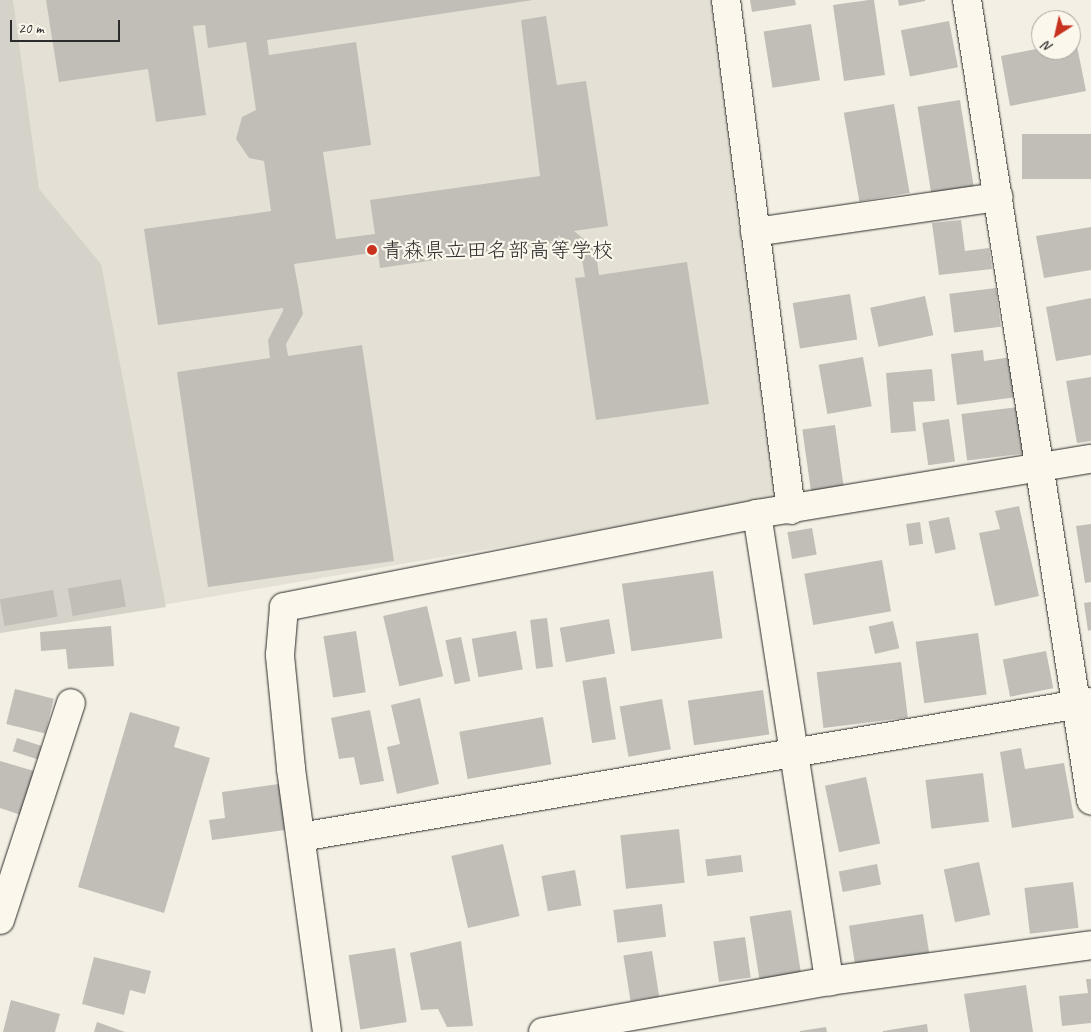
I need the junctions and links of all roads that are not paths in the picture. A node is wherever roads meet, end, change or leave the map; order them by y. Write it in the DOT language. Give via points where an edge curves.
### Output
graph roads {
  1 [pos="726,0"];
  2 [pos="967,0"];
  3 [pos="999,197"];
  4 [pos="755,232"];
  5 [pos="1091,459"];
  6 [pos="1042,468"];
  7 [pos="791,510"];
  8 [pos="757,514"];
  9 [pos="71,703"];
  10 [pos="1082,703"];
  11 [pos="792,750"];
  12 [pos="1091,800"];
  13 [pos="301,836"];
  14 [pos="0,920"];
  15 [pos="1091,944"];
  16 [pos="829,981"];
  17 [pos="327,1032"];
  18 [pos="543,1032"];
  1 -- 4 [label="street"];
  2 -- 3 [label="street"];
  3 -- 4 [label="street"];
  3 -- 6 [label="street"];
  4 -- 7 [label="street"];
  5 -- 6 [label="street"];
  6 -- 7 [label="street"];
  6 -- 10 [label="street"];
  7 -- 8 [label="street"];
  8 -- 11 [label="street"];
  8 -- 13 [label="street" via="284,608 280,655"];
  9 -- 14 [label="street"];
  10 -- 11 [label="street"];
  10 -- 12 [label="street"];
  11 -- 13 [label="street"];
  11 -- 16 [label="street"];
  13 -- 17 [label="street"];
  15 -- 16 [label="street"];
  16 -- 18 [label="street"];
}
